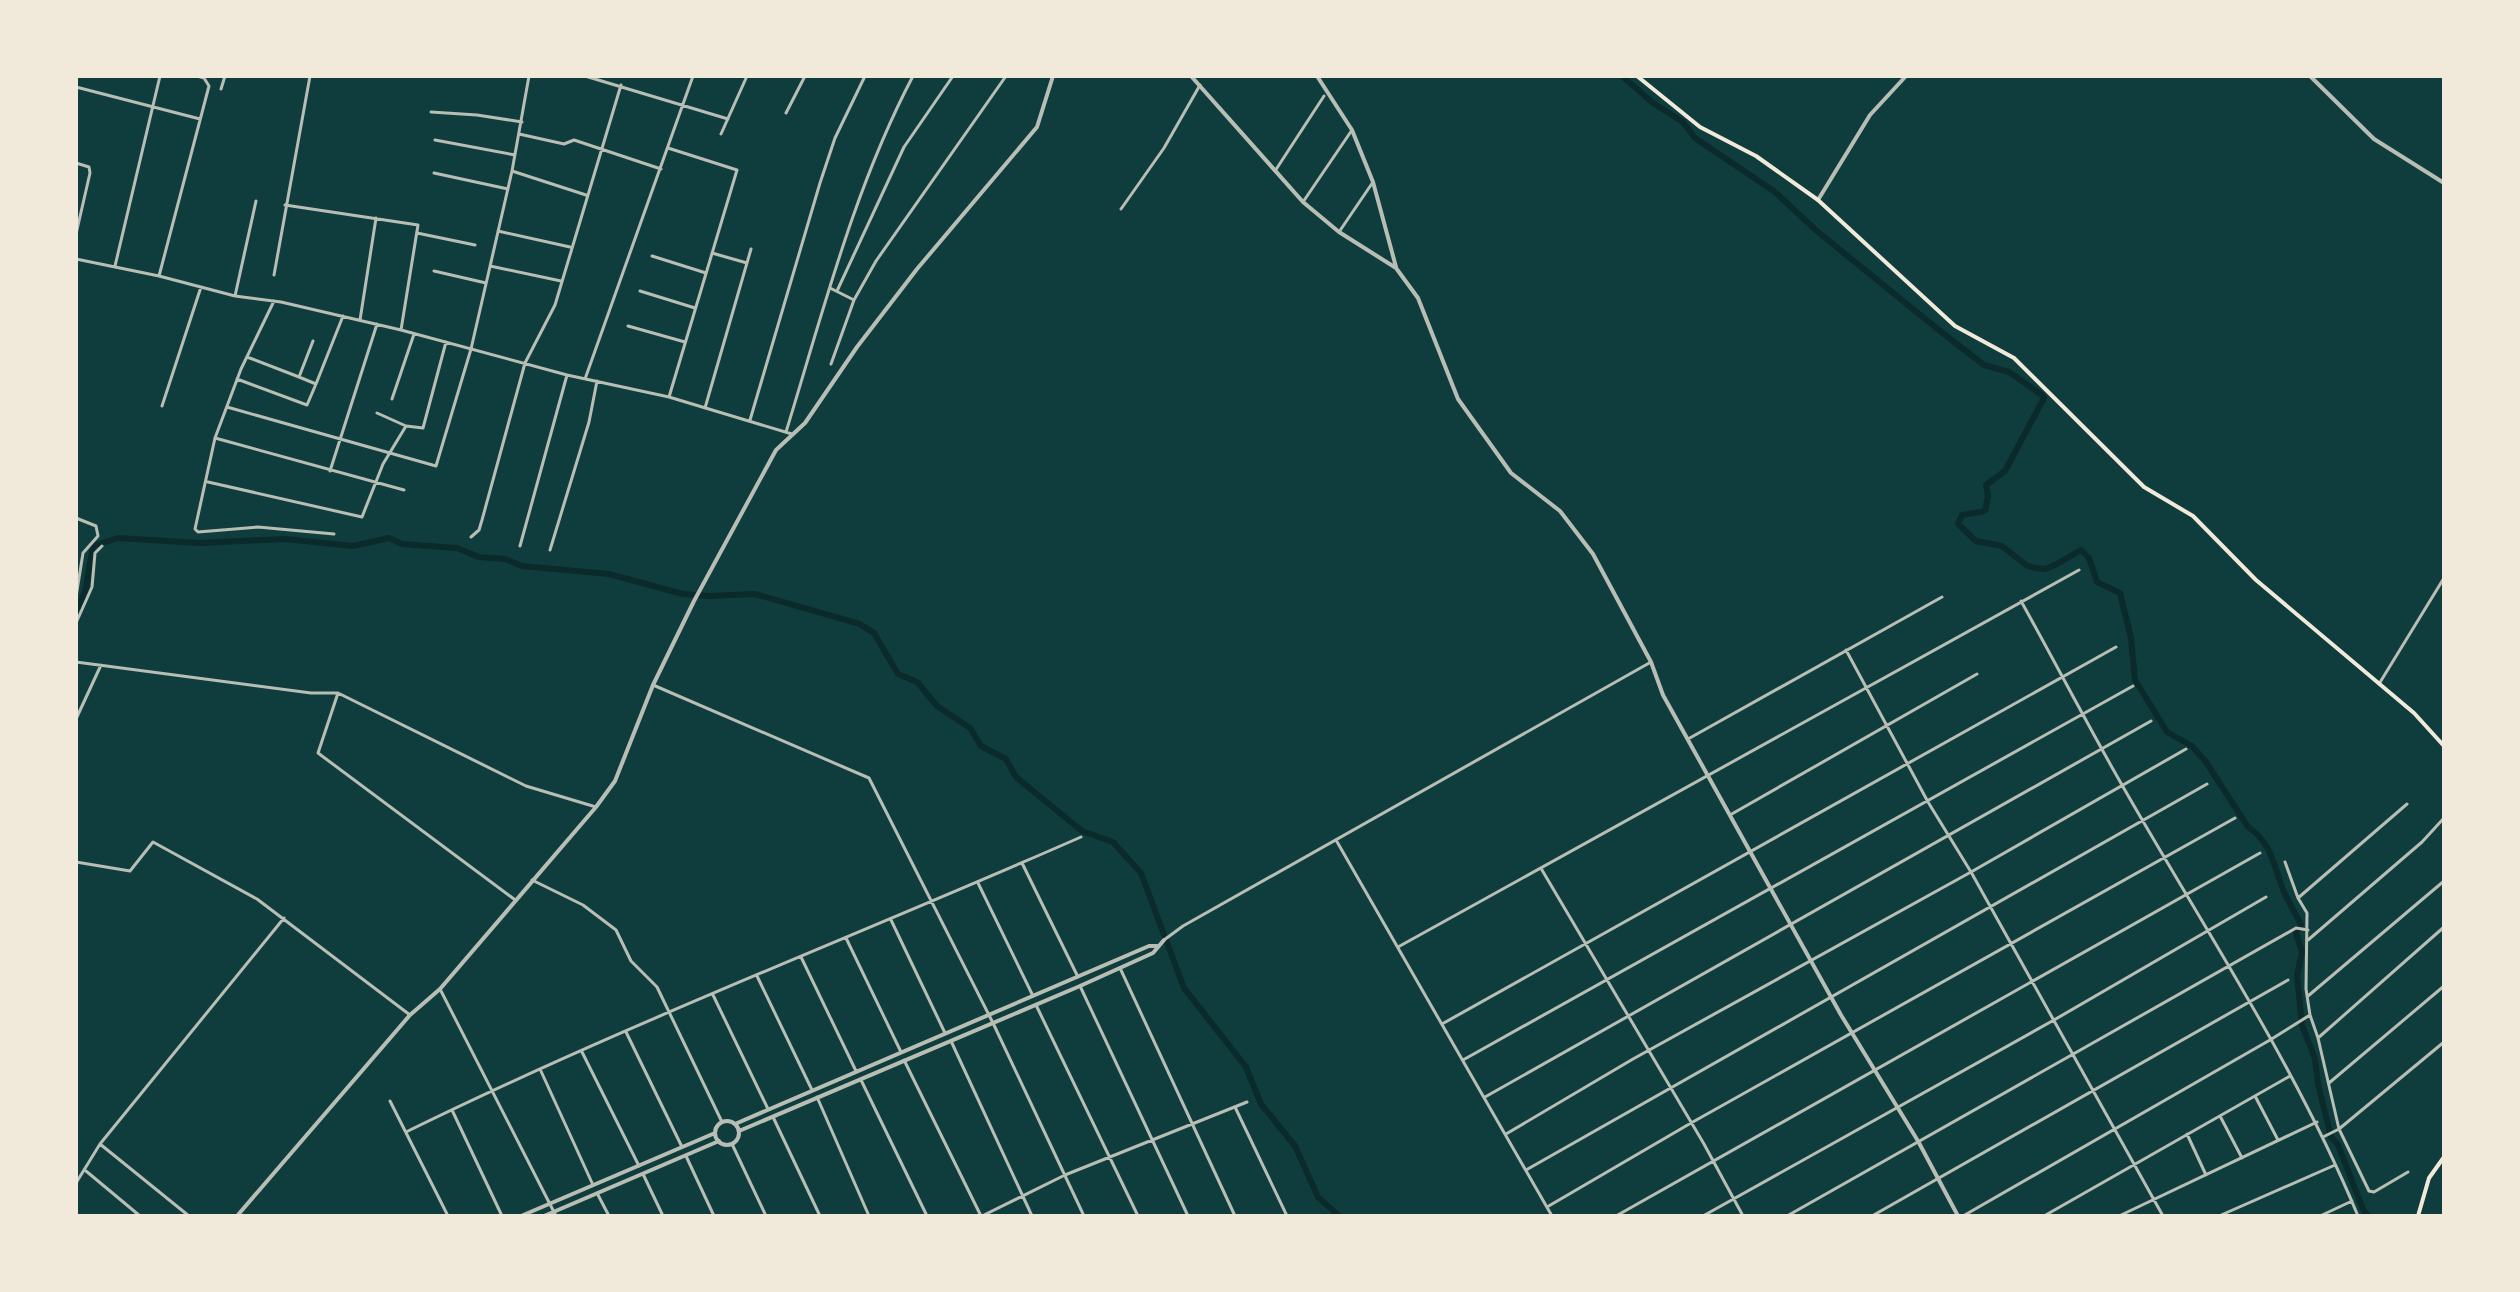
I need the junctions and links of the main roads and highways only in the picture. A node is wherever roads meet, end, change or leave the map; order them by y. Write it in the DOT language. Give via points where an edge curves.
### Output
graph roads {
  1 [pos="1637,76"];
  2 [pos="2444,746"];
  3 [pos="2444,1157"];
  4 [pos="2418,1215"];
  1 -- 2 [label="main road" via="1700,127 1756,156 1818,201 1955,326 2014,358 2144,487 2193,516 2256,580 2414,713"];
  3 -- 4 [label="main road" via="2429,1178"];
}
